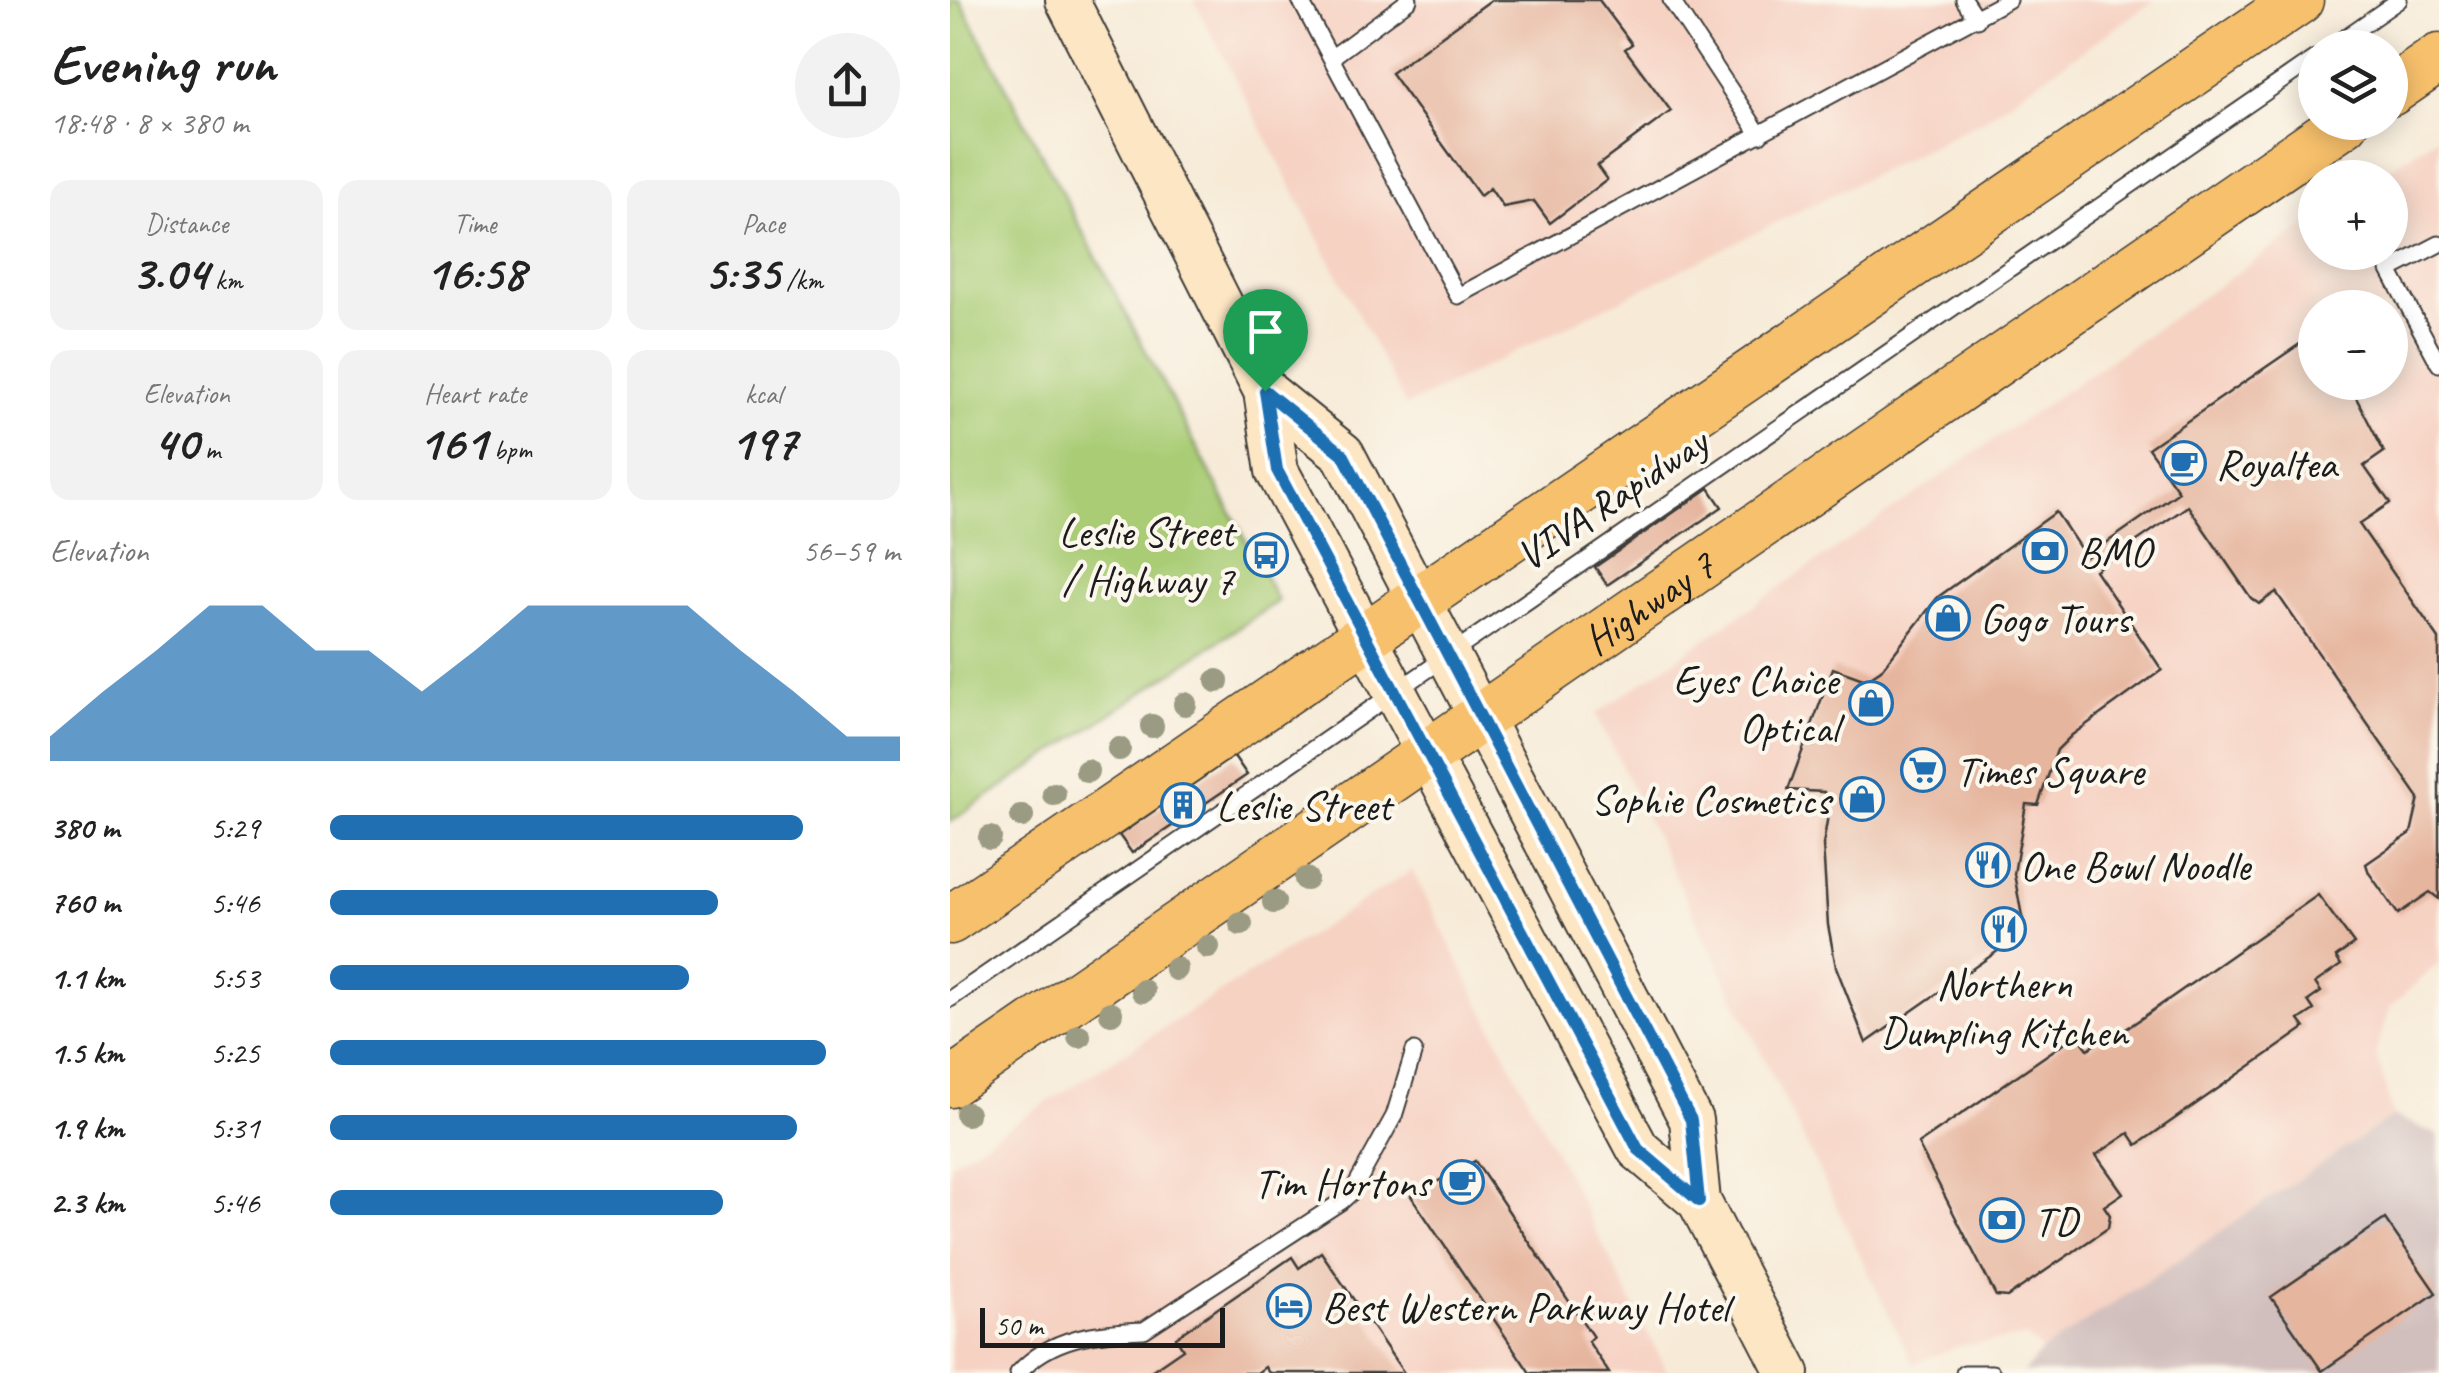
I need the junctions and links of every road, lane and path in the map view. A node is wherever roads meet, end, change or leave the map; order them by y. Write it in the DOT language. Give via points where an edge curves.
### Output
graph roads {
  1 [pos="1067,0"];
  2 [pos="1300,0"];
  3 [pos="1408,0"];
  4 [pos="1671,0"];
  5 [pos="1964,0"];
  6 [pos="2008,0"];
  7 [pos="2300,0"];
  8 [pos="2399,0"];
  9 [pos="1978,20"];
  10 [pos="2356,30"];
  11 [pos="1331,58"];
  12 [pos="2439,58"];
  13 [pos="2298,70"];
  14 [pos="2408,80"];
  15 [pos="1760,135"];
  16 [pos="2319,140"];
  17 [pos="2439,244"];
  18 [pos="2439,364"];
  19 [pos="1265,391"];
  20 [pos="1419,600"];
  21 [pos="1365,636"];
  22 [pos="1447,653"];
  23 [pos="1394,690"];
  24 [pos="1481,718"];
  25 [pos="1428,754"];
  26 [pos="950,920"];
  27 [pos="950,999"];
  28 [pos="1414,1051"];
  29 [pos="950,1083"];
  30 [pos="1699,1201"];
  31 [pos="1018,1373"];
  32 [pos="1788,1373"];
  33 [pos="1964,1373"];
  34 [pos="1992,1373"];
  1 -- 19 [label="main road"];
  2 -- 11 [label="lane"];
  3 -- 11 [label="lane"];
  4 -- 15 [label="lane"];
  5 -- 9 [label="lane"];
  6 -- 9 [label="lane"];
  7 -- 20 [label="main road"];
  8 -- 10 [label="lane"];
  9 -- 15 [label="lane"];
  11 -- 15 [label="lane" via="1458,296"];
  12 -- 14 [label="main road"];
  13 -- 22 [label="lane, VIVA Rapidway"];
  16 -- 24 [label="main road, Highway 7"];
  17 -- 18 [label="lane" via="2388,270"];
  19 -- 20 [label="main road" via="1343,454"];
  19 -- 21 [label="main road" via="1277,470"];
  20 -- 21 [label="main road"];
  20 -- 22 [label="main road"];
  21 -- 23 [label="main road"];
  21 -- 26 [label="main road"];
  22 -- 23 [label="lane, VIVA Rapidway"];
  22 -- 24 [label="main road"];
  23 -- 25 [label="main road"];
  23 -- 27 [label="lane, VIVA Rapidway"];
  24 -- 25 [label="main road, Highway 7"];
  24 -- 30 [label="main road" via="1691,1120"];
  25 -- 29 [label="main road, Highway 7"];
  25 -- 30 [label="main road" via="1638,1149"];
  28 -- 31 [label="lane" via="1394,1116 1342,1201 1144,1330 1071,1339"];
  30 -- 32 [label="main road"];
  33 -- 34 [label="lane"];
}
